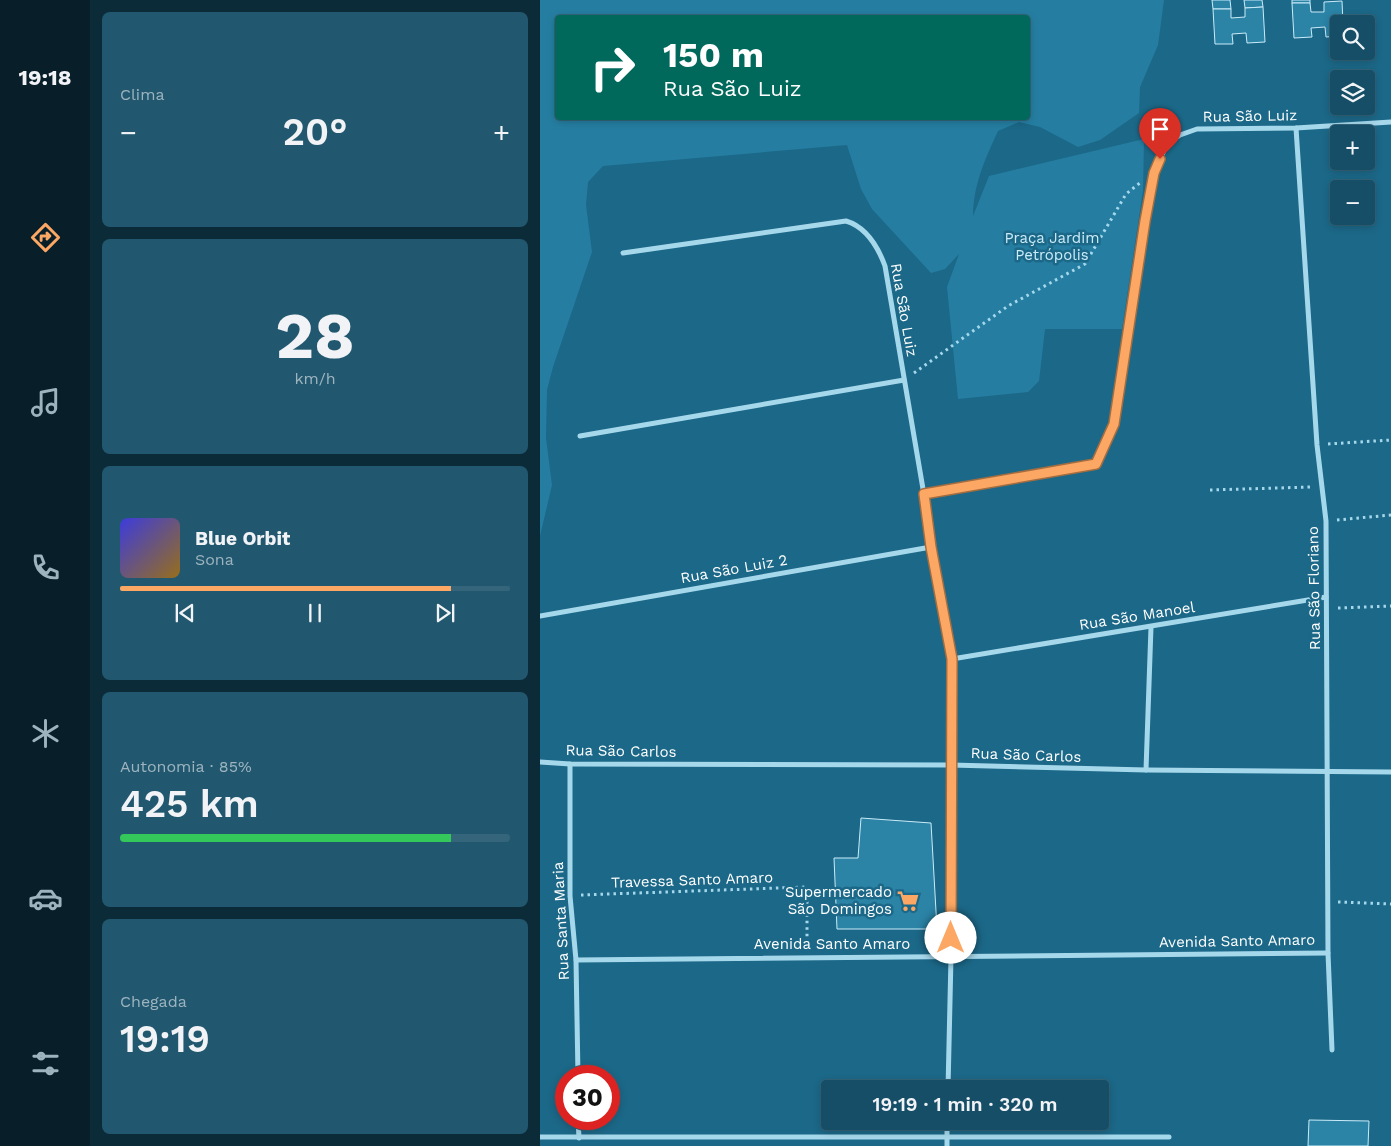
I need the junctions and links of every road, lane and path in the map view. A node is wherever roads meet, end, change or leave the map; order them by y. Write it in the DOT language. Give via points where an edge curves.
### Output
graph roads {
  1 [pos="1391,122"];
  2 [pos="1296,128"];
  3 [pos="1154,173"];
  4 [pos="623,253"];
  5 [pos="904,380"];
  6 [pos="580,436"];
  7 [pos="1391,440"];
  8 [pos="1317,445"];
  9 [pos="1321,487"];
  10 [pos="1210,490"];
  11 [pos="924,494"];
  12 [pos="1391,515"];
  13 [pos="1326,521"];
  14 [pos="931,547"];
  15 [pos="1326,597"];
  16 [pos="1391,606"];
  17 [pos="1328,608"];
  18 [pos="540,616"];
  19 [pos="1151,627"];
  20 [pos="952,659"];
  21 [pos="540,762"];
  22 [pos="570,764"];
  23 [pos="951,765"];
  24 [pos="1146,770"];
  25 [pos="1391,772"];
  26 [pos="1327,773"];
  27 [pos="570,896"];
  28 [pos="1328,902"];
  29 [pos="1391,904"];
  30 [pos="1328,952"];
  31 [pos="806,956"];
  32 [pos="951,957"];
  33 [pos="576,960"];
  34 [pos="1332,1050"];
  35 [pos="578,1065"];
  36 [pos="948,1080"];
  37 [pos="579,1130"];
  38 [pos="947,1130"];
  39 [pos="540,1137"];
  40 [pos="947,1137"];
  41 [pos="1169,1137"];
  42 [pos="559,1138"];
  43 [pos="579,1138"];
  44 [pos="560,1146"];
  45 [pos="947,1146"];
  1 -- 2 [label="street, Rua São Luiz"];
  2 -- 3 [label="street, Rua São Luiz" via="1197,129 1166,144"];
  2 -- 8 [label="street, Rua São Floriano"];
  3 -- 5 [label="path" via="1126,194 1085,264 1008,306"];
  3 -- 11 [label="street, Rua São Luiz" via="1114,424 1096,464"];
  4 -- 5 [label="street, Rua São Luiz" via="846,221 856,224 878,247 885,266"];
  5 -- 6 [label="street"];
  5 -- 11 [label="street, Rua São Luiz"];
  7 -- 8 [label="path"];
  8 -- 9 [label="street, Rua São Floriano"];
  9 -- 10 [label="path"];
  9 -- 13 [label="street, Rua São Floriano"];
  11 -- 14 [label="street, Rua São Luiz"];
  12 -- 13 [label="path"];
  13 -- 15 [label="street, Rua São Floriano"];
  14 -- 18 [label="street, Rua São Luiz 2"];
  14 -- 20 [label="street, Rua São Luiz"];
  15 -- 17 [label="street, Rua São Floriano"];
  15 -- 19 [label="street, Rua São Manoel"];
  16 -- 17 [label="path"];
  17 -- 26 [label="street, Rua São Floriano"];
  19 -- 20 [label="street, Rua São Manoel"];
  19 -- 24 [label="street"];
  20 -- 23 [label="street, Rua São Luiz"];
  21 -- 22 [label="street, Rua São Carlos"];
  22 -- 23 [label="street, Rua São Carlos"];
  22 -- 27 [label="street, Rua Santa Maria"];
  23 -- 24 [label="street, Rua São Carlos"];
  23 -- 32 [label="street, Rua São Luiz"];
  24 -- 26 [label="street, Rua São Carlos"];
  25 -- 26 [label="street, Rua São Carlos"];
  26 -- 28 [label="street, Rua São Floriano"];
  27 -- 31 [label="path, Travessa Santo Amaro" via="807,887"];
  27 -- 33 [label="street, Rua Santa Maria"];
  28 -- 29 [label="path"];
  28 -- 30 [label="street, Rua São Floriano"];
  30 -- 32 [label="street, Avenida Santo Amaro"];
  30 -- 34 [label="street, Rua São Floriano"];
  31 -- 32 [label="street, Avenida Santo Amaro"];
  31 -- 33 [label="street, Avenida Santo Amaro"];
  32 -- 36 [label="street, Rua São Luiz"];
  33 -- 35 [label="street, Rua Santa Maria"];
  37 -- 43 [label="street"];
  38 -- 40 [label="street"];
  39 -- 42 [label="street"];
  40 -- 41 [label="street"];
  40 -- 43 [label="street"];
  40 -- 45 [label="street"];
  42 -- 43 [label="street"];
  42 -- 44 [label="street"];
}
